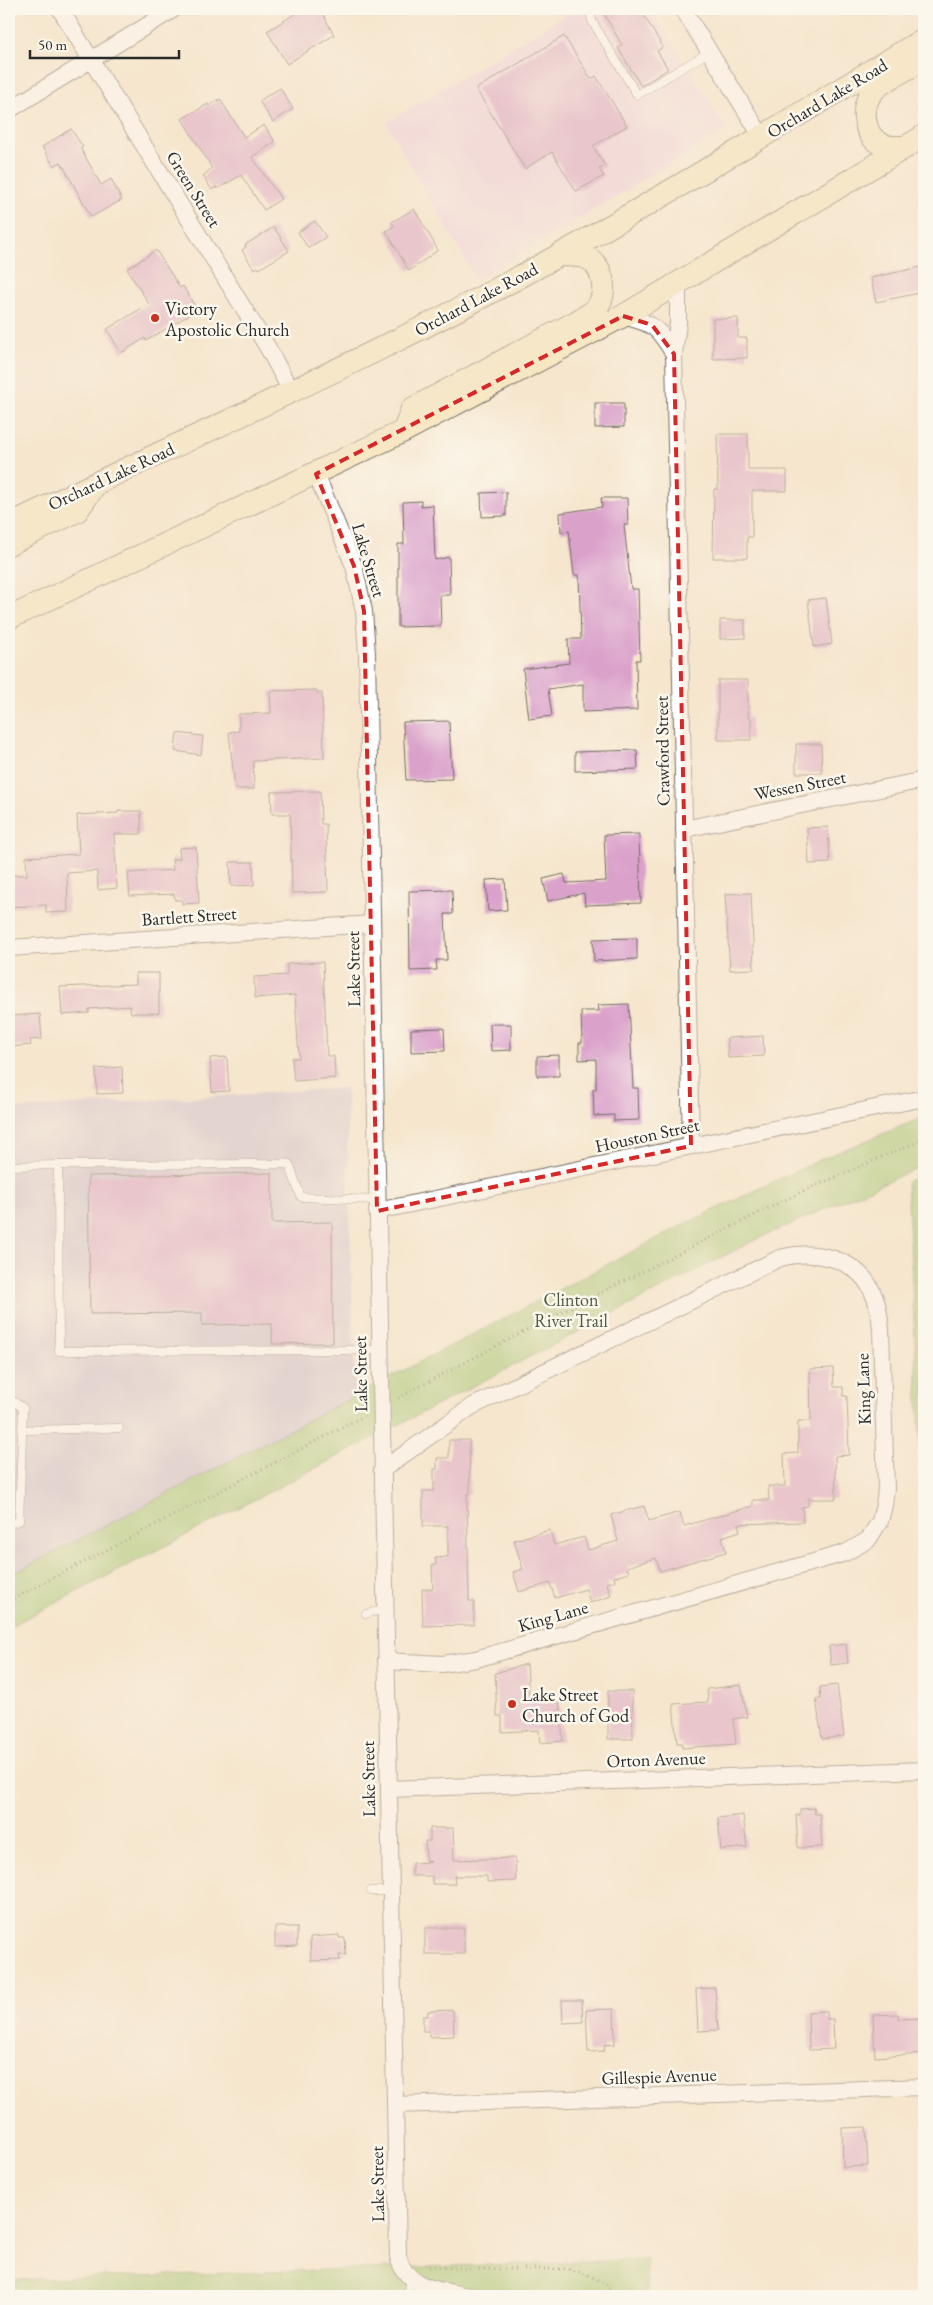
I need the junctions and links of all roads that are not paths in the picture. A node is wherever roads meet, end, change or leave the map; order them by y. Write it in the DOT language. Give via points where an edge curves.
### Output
graph roads {
  1 [pos="60,9"];
  2 [pos="174,9"];
  3 [pos="590,9"];
  4 [pos="683,9"];
  5 [pos="924,39"];
  6 [pos="710,52"];
  7 [pos="924,59"];
  8 [pos="91,60"];
  9 [pos="9,110"];
  10 [pos="762,137"];
  11 [pos="915,142"];
  12 [pos="560,255"];
  13 [pos="678,284"];
  14 [pos="623,316"];
  15 [pos="674,354"];
  16 [pos="292,392"];
  17 [pos="404,432"];
  18 [pos="316,474"];
  19 [pos="97,482"];
  20 [pos="9,525"];
  21 [pos="9,544"];
  22 [pos="9,618"];
  23 [pos="924,780"];
  24 [pos="684,829"];
  25 [pos="372,924"];
  26 [pos="9,948"];
  27 [pos="924,1098"];
  28 [pos="690,1146"];
  29 [pos="58,1165"];
  30 [pos="9,1166"];
  31 [pos="377,1206"];
  32 [pos="380,1350"];
  33 [pos="9,1398"];
  34 [pos="119,1428"];
  35 [pos="23,1430"];
  36 [pos="382,1470"];
  37 [pos="9,1524"];
  38 [pos="385,1609"];
  39 [pos="366,1614"];
  40 [pos="386,1661"];
  41 [pos="924,1770"];
  42 [pos="389,1789"];
  43 [pos="371,1891"];
  44 [pos="391,1892"];
  45 [pos="924,2087"];
  46 [pos="395,2105"];
  47 [pos="409,2291"];
  48 [pos="468,2296"];
  1 -- 8 [label="street, Green Street"];
  2 -- 8 [label="street"];
  3 -- 6 [label="lane" via="592,22 637,95"];
  4 -- 6 [label="street"];
  5 -- 10 [label="main road, Orchard Lake Road"];
  6 -- 10 [label="street"];
  7 -- 11 [label="main road" via="874,90 867,100 864,116 870,132 881,145"];
  8 -- 9 [label="street"];
  8 -- 16 [label="street, Green Street"];
  10 -- 12 [label="main road, Orchard Lake Road"];
  11 -- 13 [label="main road"];
  12 -- 16 [label="main road, Orchard Lake Road"];
  12 -- 17 [label="main road" via="585,257 594,264 601,275 604,290 598,308 412,409"];
  13 -- 14 [label="main road"];
  13 -- 15 [label="street, Crawford Street"];
  14 -- 15 [label="street" via="652,325 662,334"];
  14 -- 17 [label="main road"];
  15 -- 24 [label="street, Crawford Street"];
  16 -- 19 [label="main road, Orchard Lake Road"];
  17 -- 18 [label="main road"];
  18 -- 22 [label="main road"];
  18 -- 25 [label="street, Lake Street" via="354,566 364,611"];
  19 -- 20 [label="main road, Orchard Lake Road"];
  19 -- 21 [label="main road" via="77,511"];
  23 -- 24 [label="street, Wessen Street"];
  24 -- 28 [label="street, Crawford Street"];
  25 -- 26 [label="street, Bartlett Street"];
  25 -- 31 [label="street, Lake Street"];
  27 -- 28 [label="street, Houston Street"];
  28 -- 31 [label="street, Houston Street"];
  29 -- 30 [label="lane"];
  29 -- 31 [label="lane" via="289,1164 301,1197"];
  29 -- 32 [label="lane" via="59,1351"];
  31 -- 32 [label="street, Lake Street"];
  32 -- 36 [label="street, Lake Street"];
  33 -- 35 [label="lane" via="23,1408"];
  34 -- 35 [label="lane"];
  35 -- 37 [label="lane" via="19,1521"];
  36 -- 38 [label="street, Lake Street"];
  36 -- 40 [label="street, King Lane" via="476,1404 780,1258 808,1254 849,1266 864,1279 877,1303 882,1329 886,1489 880,1521 863,1544 845,1553 476,1659 442,1664"];
  38 -- 39 [label="lane"];
  38 -- 40 [label="street, Lake Street"];
  40 -- 42 [label="street, Lake Street"];
  41 -- 42 [label="street, Orton Avenue"];
  42 -- 44 [label="street, Lake Street"];
  43 -- 44 [label="lane"];
  44 -- 46 [label="street, Lake Street"];
  45 -- 46 [label="street, Gillespie Avenue"];
  46 -- 47 [label="street, Lake Street" via="398,2256"];
  47 -- 48 [label="street" via="429,2288"];
}
